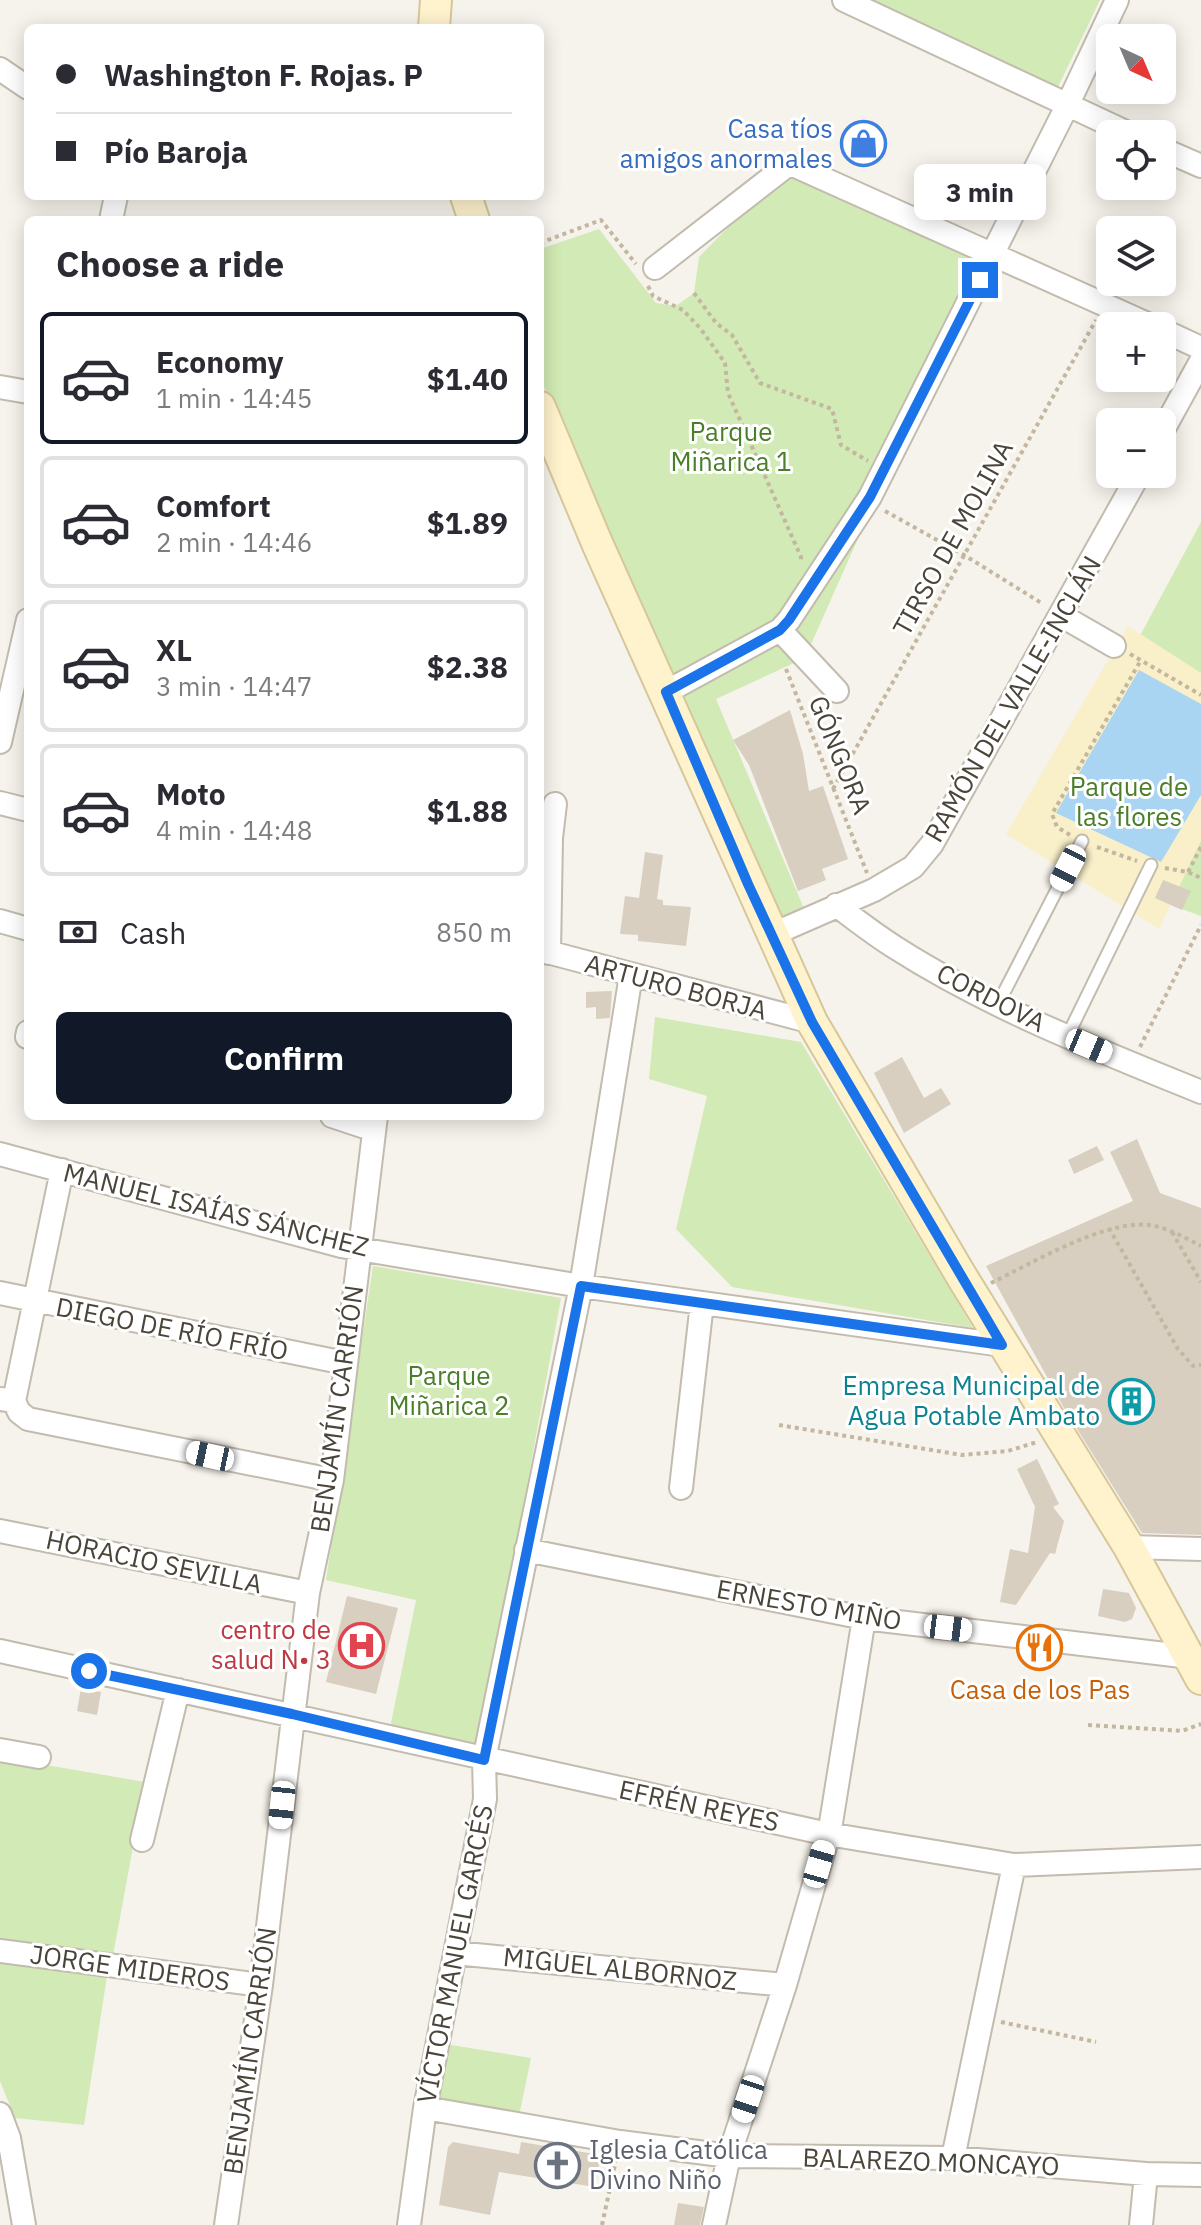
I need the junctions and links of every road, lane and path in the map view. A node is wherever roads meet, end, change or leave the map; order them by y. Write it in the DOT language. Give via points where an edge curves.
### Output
graph roads {
  1 [pos="436,0"];
  2 [pos="844,0"];
  3 [pos="1117,0"];
  4 [pos="434,24"];
  5 [pos="0,69"];
  6 [pos="24,85"];
  7 [pos="1067,106"];
  8 [pos="1098,120"];
  9 [pos="1176,155"];
  10 [pos="1201,166"];
  11 [pos="544,241"];
  12 [pos="994,253"];
  13 [pos="647,274"];
  14 [pos="694,293"];
  15 [pos="1105,304"];
  16 [pos="1122,312"];
  17 [pos="1176,336"];
  18 [pos="1201,348"];
  19 [pos="1201,361"];
  20 [pos="0,387"];
  21 [pos="24,391"];
  22 [pos="1175,408"];
  23 [pos="546,442"];
  24 [pos="884,470"];
  25 [pos="1131,488"];
  26 [pos="870,497"];
  27 [pos="964,555"];
  28 [pos="801,602"];
  29 [pos="1062,616"];
  30 [pos="775,632"];
  31 [pos="1114,646"];
  32 [pos="1141,660"];
  33 [pos="22,675"];
  34 [pos="837,691"];
  35 [pos="666,692"];
  36 [pos="1201,695"];
  37 [pos="0,742"];
  38 [pos="833,789"];
  39 [pos="0,803"];
  40 [pos="555,804"];
  41 [pos="24,809"];
  42 [pos="1082,841"];
  43 [pos="1201,847"];
  44 [pos="1151,865"];
  45 [pos="1188,872"];
  46 [pos="1201,878"];
  47 [pos="874,890"];
  48 [pos="836,905"];
  49 [pos="0,921"];
  50 [pos="1201,925"];
  51 [pos="24,928"];
  52 [pos="771,935"];
  53 [pos="544,951"];
  54 [pos="631,975"];
  55 [pos="998,1004"];
  56 [pos="812,1022"];
  57 [pos="1067,1037"];
  58 [pos="1132,1064"];
  59 [pos="1201,1092"];
  60 [pos="375,1123"];
  61 [pos="0,1154"];
  62 [pos="62,1170"];
  63 [pos="1109,1228"];
  64 [pos="1172,1232"];
  65 [pos="1201,1246"];
  66 [pos="358,1249"];
  67 [pos="1201,1282"];
  68 [pos="581,1286"];
  69 [pos="0,1293"];
  70 [pos="971,1293"];
  71 [pos="35,1301"];
  72 [pos="702,1303"];
  73 [pos="1002,1345"];
  74 [pos="345,1363"];
  75 [pos="1201,1365"];
  76 [pos="4,1402"];
  77 [pos="779,1425"];
  78 [pos="1056,1431"];
  79 [pos="332,1480"];
  80 [pos="681,1488"];
  81 [pos="0,1531"];
  82 [pos="1129,1547"];
  83 [pos="1201,1549"];
  84 [pos="526,1550"];
  85 [pos="308,1593"];
  86 [pos="864,1618"];
  87 [pos="0,1651"];
  88 [pos="1196,1668"];
  89 [pos="178,1690"];
  90 [pos="292,1714"];
  91 [pos="1201,1724"];
  92 [pos="1088,1725"];
  93 [pos="0,1750"];
  94 [pos="39,1757"];
  95 [pos="484,1760"];
  96 [pos="828,1834"];
  97 [pos="142,1840"];
  98 [pos="1201,1857"];
  99 [pos="1014,1865"];
  100 [pos="0,1951"];
  101 [pos="455,1953"];
  102 [pos="261,1985"];
  103 [pos="785,1985"];
  104 [pos="982,2019"];
  105 [pos="1096,2042"];
  106 [pos="425,2108"];
  107 [pos="0,2114"];
  108 [pos="620,2142"];
  109 [pos="729,2156"];
  110 [pos="953,2158"];
  111 [pos="1146,2174"];
  112 [pos="1201,2175"];
  113 [pos="24,2225"];
  114 [pos="226,2225"];
  115 [pos="409,2225"];
  116 [pos="602,2225"];
  117 [pos="714,2225"];
  118 [pos="1141,2225"];
  1 -- 4 [label="main road"];
  2 -- 7 [label="street"];
  3 -- 7 [label="street"];
  5 -- 6 [label="street"];
  7 -- 8 [label="street"];
  7 -- 12 [label="street"];
  9 -- 10 [label="street"];
  11 -- 13 [label="path" via="601,220"];
  12 -- 13 [label="street" via="793,165"];
  12 -- 15 [label="street"];
  12 -- 24 [label="street"];
  13 -- 28 [label="path" via="653,296 683,310 725,363 728,393 801,557"];
  14 -- 24 [label="path" via="732,335 760,383 832,409 841,445"];
  15 -- 16 [label="street"];
  15 -- 27 [label="path, TIRSO DE MOLINA"];
  17 -- 18 [label="street"];
  19 -- 22 [label="street"];
  20 -- 21 [label="street"];
  23 -- 35 [label="main road"];
  24 -- 26 [label="street"];
  25 -- 29 [label="street, RAMÓN DEL VALLE-INCLÁN"];
  26 -- 27 [label="path"];
  26 -- 28 [label="street"];
  27 -- 29 [label="path"];
  27 -- 38 [label="path, TIRSO DE MOLINA"];
  28 -- 30 [label="street"];
  29 -- 31 [label="street"];
  29 -- 47 [label="street, RAMÓN DEL VALLE-INCLÁN" via="932,844 913,867"];
  30 -- 34 [label="street"];
  30 -- 35 [label="street"];
  30 -- 38 [label="path, GÓNGORA"];
  31 -- 32 [label="path"];
  32 -- 36 [label="path"];
  32 -- 42 [label="path" via="1052,814 1057,827"];
  33 -- 37 [label="street"];
  35 -- 52 [label="main road"];
  38 -- 47 [label="path, GÓNGORA"];
  39 -- 41 [label="street"];
  40 -- 53 [label="street"];
  42 -- 44 [label="path"];
  42 -- 55 [label="lane"];
  43 -- 45 [label="path"];
  44 -- 45 [label="path"];
  44 -- 57 [label="lane"];
  45 -- 46 [label="path"];
  47 -- 48 [label="street, RAMÓN DEL VALLE-INCLÁN"];
  48 -- 52 [label="street, RAMÓN DEL VALLE-INCLÁN"];
  48 -- 55 [label="street, CORDOVA" via="896,948"];
  49 -- 51 [label="street"];
  50 -- 58 [label="path"];
  52 -- 56 [label="main road"];
  53 -- 54 [label="street, ARTURO BORJA"];
  54 -- 56 [label="street, ARTURO BORJA"];
  54 -- 68 [label="street, VÍCTOR MANUEL GARCÉS"];
  55 -- 57 [label="street, CORDOVA"];
  56 -- 70 [label="main road"];
  57 -- 58 [label="street, CORDOVA"];
  58 -- 59 [label="street, CORDOVA"];
  60 -- 66 [label="street, BENJAMÍN CARRIÓN"];
  61 -- 62 [label="street, MANUEL ISAÍAS SÁNCHEZ"];
  62 -- 66 [label="street, MANUEL ISAÍAS SÁNCHEZ"];
  62 -- 71 [label="street"];
  63 -- 64 [label="path" via="1153,1225"];
  63 -- 70 [label="path"];
  63 -- 75 [label="path" via="1178,1349 1193,1366"];
  64 -- 65 [label="path"];
  64 -- 67 [label="path"];
  66 -- 68 [label="street, MANUEL ISAÍAS SÁNCHEZ"];
  66 -- 74 [label="street, BENJAMÍN CARRIÓN"];
  68 -- 72 [label="street, MANUEL ISAÍAS SÁNCHEZ"];
  68 -- 84 [label="street, VÍCTOR MANUEL GARCÉS"];
  69 -- 71 [label="street, DIEGO DE RÍO FRÍO"];
  70 -- 73 [label="main road"];
  71 -- 74 [label="street, DIEGO DE RÍO FRÍO"];
  71 -- 76 [label="street"];
  72 -- 73 [label="street, MANUEL ISAÍAS SÁNCHEZ"];
  72 -- 80 [label="street"];
  73 -- 78 [label="main road"];
  74 -- 79 [label="street, BENJAMÍN CARRIÓN"];
  76 -- 79 [label="street" via="28,1419"];
  77 -- 78 [label="path" via="962,1455 1008,1451"];
  78 -- 82 [label="main road"];
  79 -- 85 [label="street, BENJAMÍN CARRIÓN"];
  81 -- 85 [label="street, HORACIO SEVILLA"];
  82 -- 83 [label="street"];
  82 -- 88 [label="main road"];
  84 -- 86 [label="street, ERNESTO MIÑO"];
  84 -- 95 [label="street, VÍCTOR MANUEL GARCÉS"];
  85 -- 90 [label="street, BENJAMÍN CARRIÓN"];
  86 -- 88 [label="street, ERNESTO MIÑO"];
  86 -- 96 [label="street"];
  87 -- 89 [label="street, EFRÉN REYES"];
  89 -- 90 [label="street, EFRÉN REYES"];
  89 -- 97 [label="street"];
  90 -- 95 [label="street, EFRÉN REYES"];
  90 -- 102 [label="street, BENJAMÍN CARRIÓN"];
  91 -- 92 [label="path" via="1182,1731"];
  93 -- 94 [label="street"];
  95 -- 96 [label="street, EFRÉN REYES"];
  95 -- 101 [label="street, VÍCTOR MANUEL GARCÉS" via="485,1799"];
  96 -- 99 [label="street, EFRÉN REYES"];
  96 -- 103 [label="street"];
  98 -- 99 [label="street, EFRÉN REYES"];
  99 -- 104 [label="street"];
  100 -- 102 [label="street, JORGE MIDEROS"];
  101 -- 103 [label="street, MIGUEL ALBORNOZ"];
  101 -- 106 [label="street, VÍCTOR MANUEL GARCÉS"];
  102 -- 114 [label="street, BENJAMÍN CARRIÓN"];
  103 -- 109 [label="street"];
  104 -- 105 [label="path"];
  104 -- 110 [label="street"];
  106 -- 108 [label="street, BALAREZO MONCAYO"];
  106 -- 115 [label="street, VÍCTOR MANUEL GARCÉS"];
  107 -- 113 [label="street"];
  108 -- 109 [label="street, BALAREZO MONCAYO"];
  108 -- 116 [label="path"];
  109 -- 110 [label="street, BALAREZO MONCAYO"];
  109 -- 117 [label="street"];
  110 -- 111 [label="street, BALAREZO MONCAYO"];
  111 -- 112 [label="street, BALAREZO MONCAYO"];
  111 -- 118 [label="street"];
}
